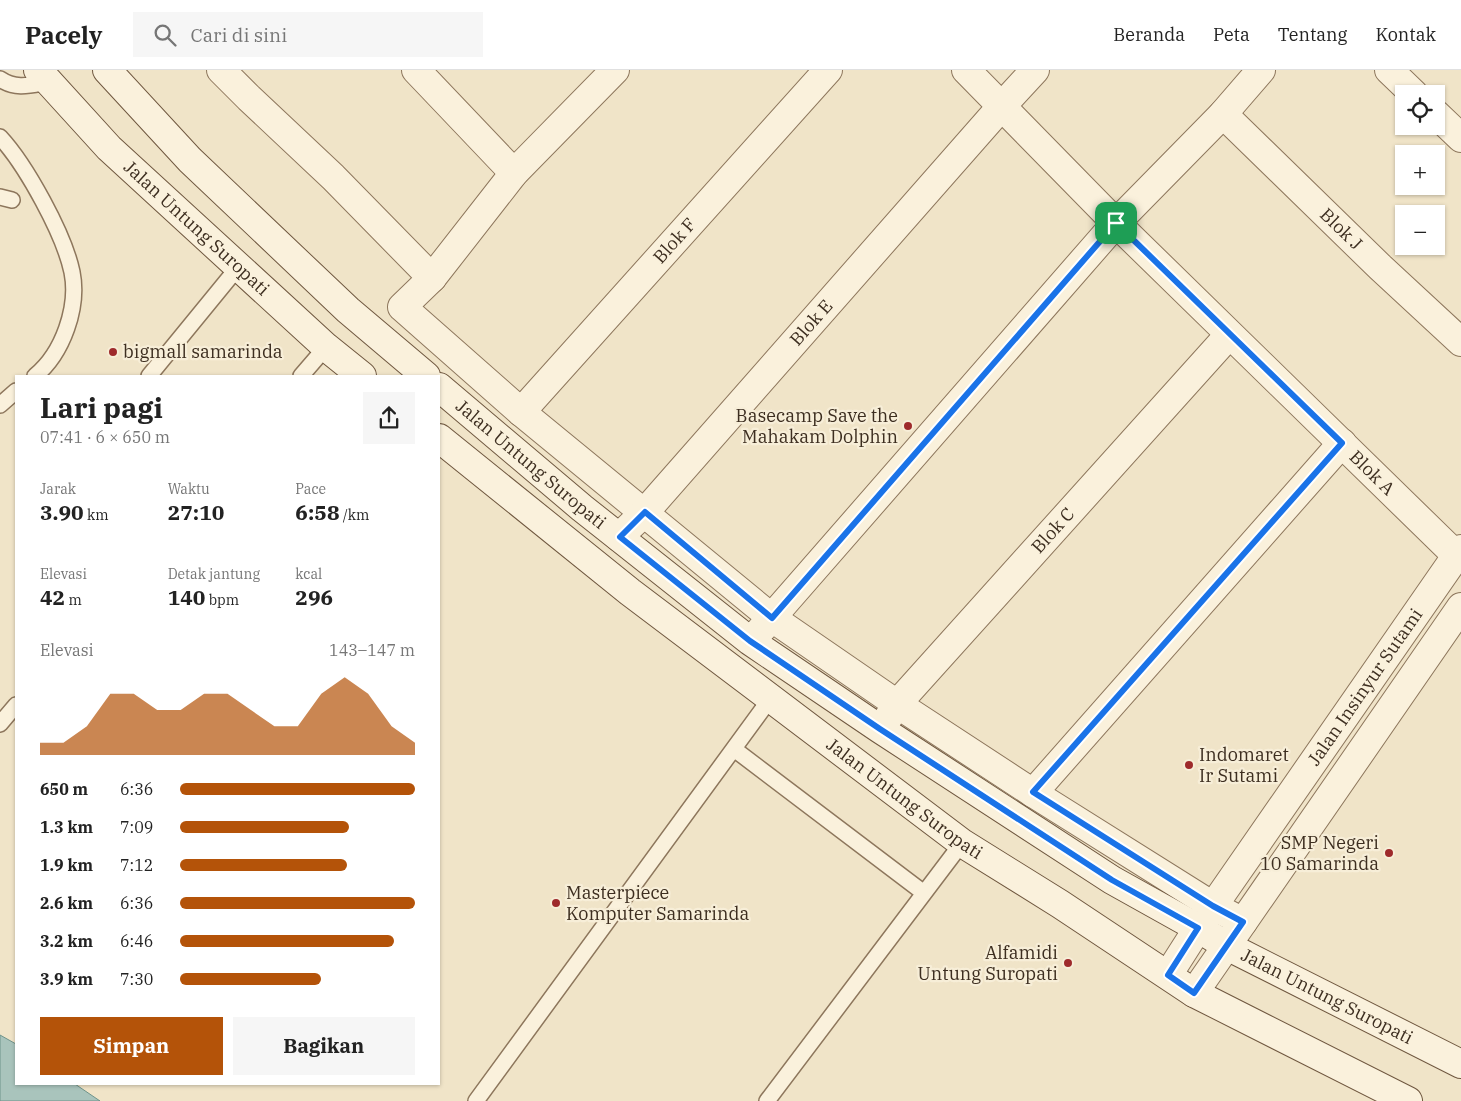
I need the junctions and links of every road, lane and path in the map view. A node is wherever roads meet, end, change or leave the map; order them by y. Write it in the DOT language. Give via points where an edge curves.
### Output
graph roads {
  1 [pos="107,70"];
  2 [pos="221,70"];
  3 [pos="416,70"];
  4 [pos="615,70"];
  5 [pos="828,70"];
  6 [pos="966,70"];
  7 [pos="1035,70"];
  8 [pos="1261,70"];
  9 [pos="1389,70"];
  10 [pos="43,76"];
  11 [pos="0,79"];
  12 [pos="1405,85"];
  13 [pos="1001,107"];
  14 [pos="1223,114"];
  15 [pos="1445,123"];
  16 [pos="0,137"];
  17 [pos="1461,138"];
  18 [pos="514,173"];
  19 [pos="1116,223"];
  20 [pos="239,266"];
  21 [pos="432,278"];
  22 [pos="402,307"];
  23 [pos="376,335"];
  24 [pos="1229,335"];
  25 [pos="1461,342"];
  26 [pos="326,347"];
  27 [pos="36,375"];
  28 [pos="150,375"];
  29 [pos="302,375"];
  30 [pos="361,375"];
  31 [pos="425,375"];
  32 [pos="440,388"];
  33 [pos="15,393"];
  34 [pos="0,405"];
  35 [pos="522,412"];
  36 [pos="440,439"];
  37 [pos="1342,443"];
  38 [pos="645,512"];
  39 [pos="620,537"];
  40 [pos="1459,552"];
  41 [pos="1461,606"];
  42 [pos="772,618"];
  43 [pos="750,641"];
  44 [pos="770,699"];
  45 [pos="897,704"];
  46 [pos="15,706"];
  47 [pos="0,724"];
  48 [pos="880,729"];
  49 [pos="734,749"];
  50 [pos="1033,792"];
  51 [pos="962,843"];
  52 [pos="924,892"];
  53 [pos="1206,917"];
  54 [pos="1243,922"];
  55 [pos="1227,946"];
  56 [pos="1168,975"];
  57 [pos="1194,993"];
  58 [pos="1461,1064"];
  59 [pos="476,1101"];
  60 [pos="767,1101"];
  61 [pos="1408,1101"];
  1 -- 23 [label="street" via="190,160"];
  2 -- 21 [label="street"];
  3 -- 18 [label="street"];
  4 -- 18 [label="street"];
  5 -- 35 [label="street, Blok F"];
  6 -- 13 [label="street, Blok A"];
  7 -- 13 [label="street, Blok E"];
  8 -- 14 [label="street"];
  9 -- 12 [label="street"];
  10 -- 11 [label="lane" via="21,87"];
  10 -- 20 [label="street, Jalan Untung Suropati" via="109,148"];
  13 -- 19 [label="street, Blok A"];
  13 -- 38 [label="street, Blok E"];
  14 -- 19 [label="street"];
  14 -- 25 [label="street, Blok J" via="1380,268"];
  15 -- 17 [label="street"];
  16 -- 27 [label="lane" via="41,198 63,244 72,272 73,295 65,333 55,353"];
  18 -- 21 [label="street"];
  19 -- 24 [label="street, Blok A"];
  19 -- 42 [label="street"];
  20 -- 26 [label="street, Jalan Untung Suropati"];
  20 -- 28 [label="lane"];
  21 -- 22 [label="street"];
  22 -- 23 [label="street"];
  22 -- 35 [label="street"];
  23 -- 31 [label="street"];
  24 -- 37 [label="street, Blok A"];
  24 -- 45 [label="street, Blok C"];
  26 -- 29 [label="lane"];
  26 -- 30 [label="street, Jalan Untung Suropati"];
  32 -- 39 [label="street, Jalan Untung Suropati"];
  33 -- 34 [label="lane"];
  35 -- 38 [label="street"];
  36 -- 44 [label="street, Jalan Untung Suropati" via="630,592"];
  37 -- 40 [label="street, Blok A"];
  37 -- 50 [label="street"];
  38 -- 39 [label="street, Blok E"];
  38 -- 42 [label="street"];
  39 -- 43 [label="street, Jalan Untung Suropati"];
  40 -- 53 [label="street, Jalan Insinyur Sutami"];
  41 -- 54 [label="street, Jalan Insinyur Sutami"];
  42 -- 43 [label="street"];
  42 -- 45 [label="street"];
  43 -- 48 [label="street, Jalan Untung Suropati"];
  44 -- 49 [label="lane"];
  44 -- 51 [label="street, Jalan Untung Suropati"];
  45 -- 48 [label="street, Blok C"];
  45 -- 50 [label="street"];
  46 -- 47 [label="lane"];
  48 -- 53 [label="street, Jalan Untung Suropati" via="1112,880"];
  49 -- 52 [label="lane"];
  49 -- 59 [label="lane"];
  50 -- 53 [label="street"];
  51 -- 52 [label="lane"];
  51 -- 56 [label="street, Jalan Untung Suropati"];
  52 -- 60 [label="lane"];
  53 -- 54 [label="street"];
  53 -- 55 [label="street, Jalan Untung Suropati"];
  53 -- 56 [label="street, Jalan Insinyur Sutami"];
  54 -- 55 [label="street, Jalan Insinyur Sutami"];
  55 -- 57 [label="street, Jalan Insinyur Sutami"];
  55 -- 58 [label="street, Jalan Untung Suropati"];
  56 -- 57 [label="street, Jalan Untung Suropati"];
  57 -- 61 [label="street, Jalan Untung Suropati"];
}
